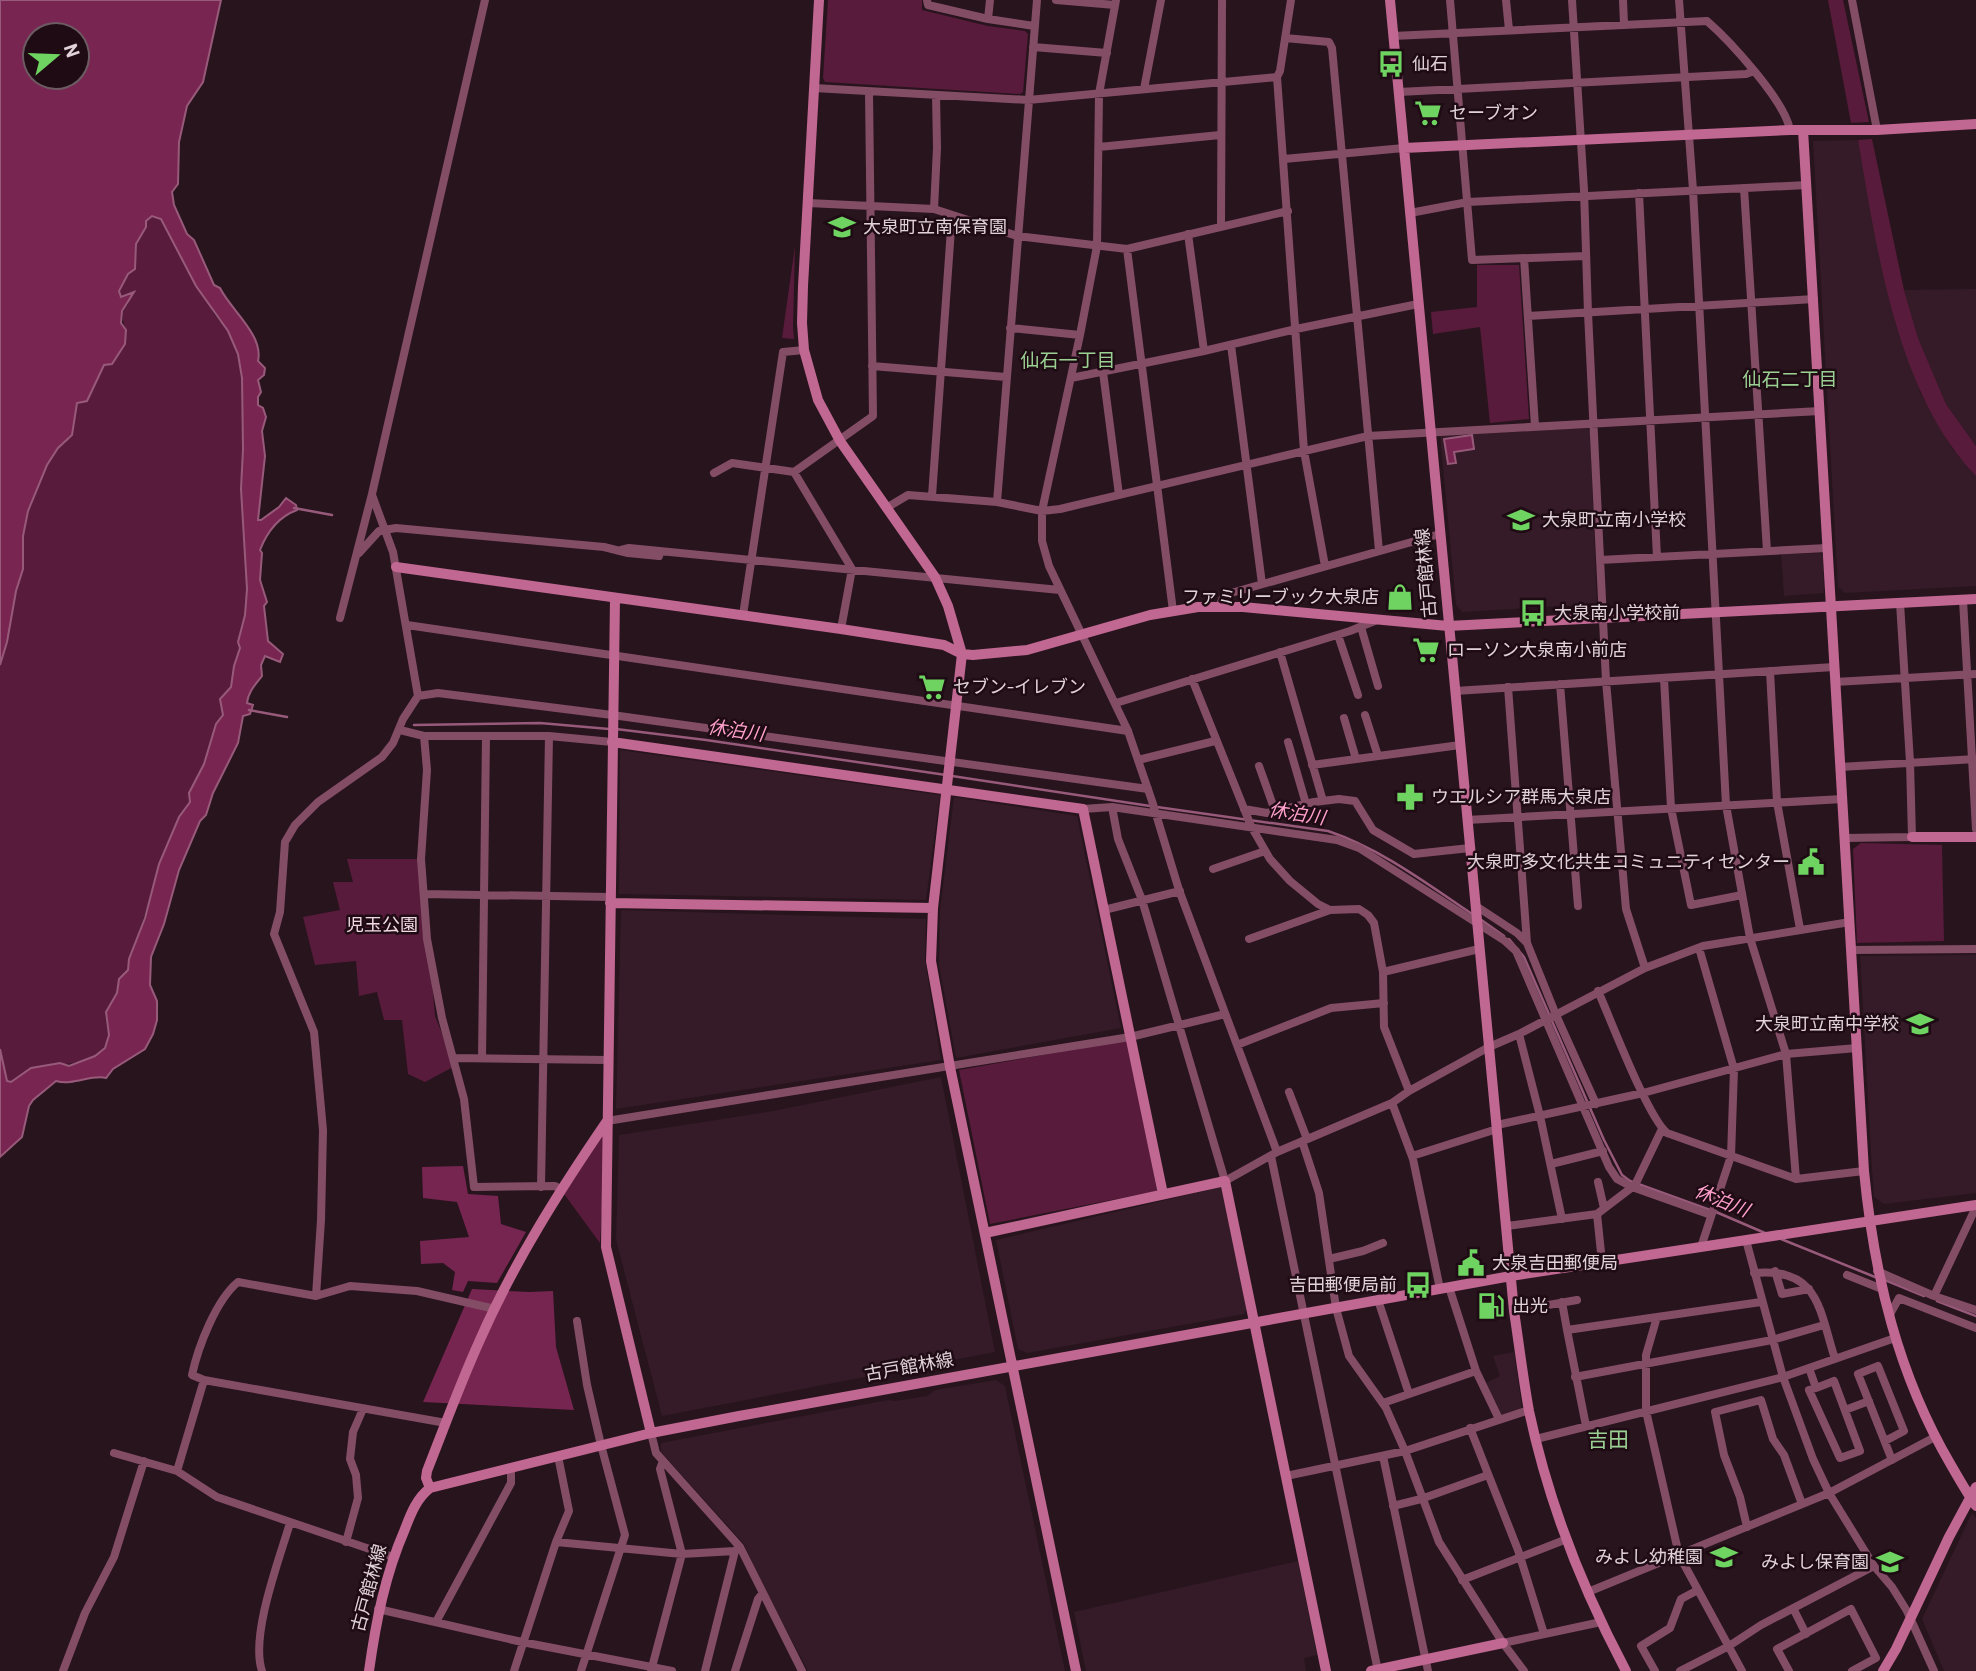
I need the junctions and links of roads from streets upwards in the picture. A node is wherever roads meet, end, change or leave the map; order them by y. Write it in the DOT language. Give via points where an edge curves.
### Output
graph roads {
  1 [pos="485,0"];
  2 [pos="819,0"];
  3 [pos="927,0"];
  4 [pos="990,0"];
  5 [pos="1037,0"];
  6 [pos="1056,0"];
  7 [pos="1161,0"];
  8 [pos="1222,0"];
  9 [pos="1292,0"];
  10 [pos="1390,0"];
  11 [pos="1450,0"];
  12 [pos="1506,0"];
  13 [pos="1572,0"];
  14 [pos="1623,0"];
  15 [pos="1679,0"];
  16 [pos="1852,0"];
  17 [pos="1081,1"];
  18 [pos="1116,3"];
  19 [pos="988,19"];
  20 [pos="1680,21"];
  21 [pos="1624,24"];
  22 [pos="1034,26"];
  23 [pos="1574,26"];
  24 [pos="1509,30"];
  25 [pos="1452,33"];
  26 [pos="1393,36"];
  27 [pos="1285,38"];
  28 [pos="1033,47"];
  29 [pos="1107,53"];
  30 [pos="1754,71"];
  31 [pos="1277,77"];
  32 [pos="1685,78"];
  33 [pos="1220,82"];
  34 [pos="1577,82"];
  35 [pos="814,88"];
  36 [pos="1457,88"];
  37 [pos="1144,89"];
  38 [pos="869,92"];
  39 [pos="1399,92"];
  40 [pos="1099,94"];
  41 [pos="936,95"];
  42 [pos="1028,100"];
  43 [pos="1976,124"];
  44 [pos="1790,130"];
  45 [pos="1803,130"];
  46 [pos="1877,130"];
  47 [pos="1220,135"];
  48 [pos="1689,135"];
  49 [pos="1581,140"];
  50 [pos="1463,146"];
  51 [pos="1099,147"];
  52 [pos="1404,148"];
  53 [pos="1342,154"];
  54 [pos="1284,159"];
  55 [pos="1807,185"];
  56 [pos="1744,188"];
  57 [pos="1693,190"];
  58 [pos="1639,193"];
  59 [pos="1584,196"];
  60 [pos="1468,202"];
  61 [pos="808,203"];
  62 [pos="871,205"];
  63 [pos="934,209"];
  64 [pos="1288,211"];
  65 [pos="1410,213"];
  66 [pos="952,215"];
  67 [pos="1221,226"];
  68 [pos="1188,234"];
  69 [pos="1017,236"];
  70 [pos="1097,246"];
  71 [pos="1127,249"];
  72 [pos="1586,256"];
  73 [pos="1524,258"];
  74 [pos="1814,299"];
  75 [pos="1752,302"];
  76 [pos="1418,304"];
  77 [pos="1698,306"];
  78 [pos="1643,309"];
  79 [pos="1588,313"];
  80 [pos="1357,316"];
  81 [pos="1528,316"];
  82 [pos="1010,328"];
  83 [pos="1296,329"];
  84 [pos="1080,335"];
  85 [pos="1231,345"];
  86 [pos="804,350"];
  87 [pos="1204,351"];
  88 [pos="1142,364"];
  89 [pos="872,366"];
  90 [pos="941,371"];
  91 [pos="1103,372"];
  92 [pos="1006,377"];
  93 [pos="1071,378"];
  94 [pos="1820,411"];
  95 [pos="1759,415"];
  96 [pos="1705,418"];
  97 [pos="1650,421"];
  98 [pos="1593,424"];
  99 [pos="1535,426"];
  100 [pos="1430,431"];
  101 [pos="1368,436"];
  102 [pos="840,441"];
  103 [pos="1304,451"];
  104 [pos="1247,465"];
  105 [pos="765,468"];
  106 [pos="794,472"];
  107 [pos="714,473"];
  108 [pos="1158,486"];
  109 [pos="372,494"];
  110 [pos="1119,495"];
  111 [pos="932,496"];
  112 [pos="997,502"];
  113 [pos="888,507"];
  114 [pos="1042,511"];
  115 [pos="386,529"];
  116 [pos="1440,534"];
  117 [pos="1828,548"];
  118 [pos="1379,551"];
  119 [pos="1767,551"];
  120 [pos="1713,555"];
  121 [pos="357,556"];
  122 [pos="1657,557"];
  123 [pos="752,561"];
  124 [pos="1600,561"];
  125 [pos="396,566"];
  126 [pos="1325,566"];
  127 [pos="852,569"];
  128 [pos="935,578"];
  129 [pos="1262,584"];
  130 [pos="1060,590"];
  131 [pos="615,598"];
  132 [pos="1976,599"];
  133 [pos="1963,600"];
  134 [pos="1900,603"];
  135 [pos="1832,606"];
  136 [pos="1219,607"];
  137 [pos="1173,611"];
  138 [pos="1716,613"];
  139 [pos="743,615"];
  140 [pos="340,618"];
  141 [pos="1380,619"];
  142 [pos="1602,619"];
  143 [pos="407,625"];
  144 [pos="1361,626"];
  145 [pos="1448,626"];
  146 [pos="841,629"];
  147 [pos="1082,635"];
  148 [pos="1338,635"];
  149 [pos="1280,652"];
  150 [pos="962,654"];
  151 [pos="613,657"];
  152 [pos="1834,667"];
  153 [pos="1770,671"];
  154 [pos="1719,674"];
  155 [pos="1972,675"];
  156 [pos="1664,678"];
  157 [pos="1903,678"];
  158 [pos="1192,680"];
  159 [pos="1606,681"];
  160 [pos="1835,682"];
  161 [pos="1560,684"];
  162 [pos="1378,686"];
  163 [pos="1508,687"];
  164 [pos="1455,691"];
  165 [pos="1358,695"];
  166 [pos="418,696"];
  167 [pos="1116,703"];
  168 [pos="958,708"];
  169 [pos="1365,715"];
  170 [pos="612,717"];
  171 [pos="1344,718"];
  172 [pos="400,730"];
  173 [pos="1128,731"];
  174 [pos="424,736"];
  175 [pos="486,736"];
  176 [pos="549,736"];
  177 [pos="612,739"];
  178 [pos="1215,741"];
  179 [pos="1288,742"];
  180 [pos="1460,745"];
  181 [pos="1378,756"];
  182 [pos="1356,759"];
  183 [pos="1974,759"];
  184 [pos="1138,760"];
  185 [pos="1910,762"];
  186 [pos="951,763"];
  187 [pos="1312,765"];
  188 [pos="1259,766"];
  189 [pos="1840,767"];
  190 [pos="1975,782"];
  191 [pos="947,788"];
  192 [pos="1148,789"];
  193 [pos="1843,799"];
  194 [pos="1322,801"];
  195 [pos="1777,802"];
  196 [pos="1306,804"];
  197 [pos="1726,806"];
  198 [pos="1111,807"];
  199 [pos="1671,808"];
  200 [pos="1083,809"];
  201 [pos="1275,811"];
  202 [pos="1619,811"];
  203 [pos="1156,812"];
  204 [pos="1245,812"];
  205 [pos="1571,814"];
  206 [pos="1517,817"];
  207 [pos="1467,820"];
  208 [pos="1251,826"];
  209 [pos="1976,829"];
  210 [pos="1912,837"];
  211 [pos="1976,837"];
  212 [pos="1845,838"];
  213 [pos="1470,848"];
  214 [pos="1265,850"];
  215 [pos="1213,869"];
  216 [pos="1180,891"];
  217 [pos="424,894"];
  218 [pos="483,895"];
  219 [pos="1742,895"];
  220 [pos="546,896"];
  221 [pos="610,900"];
  222 [pos="1142,900"];
  223 [pos="1578,906"];
  224 [pos="933,908"];
  225 [pos="1104,910"];
  226 [pos="1330,910"];
  227 [pos="1476,916"];
  228 [pos="1850,922"];
  229 [pos="1800,929"];
  230 [pos="1750,938"];
  231 [pos="1249,939"];
  232 [pos="1527,943"];
  233 [pos="1479,948"];
  234 [pos="1699,948"];
  235 [pos="1976,949"];
  236 [pos="1851,950"];
  237 [pos="1645,968"];
  238 [pos="1382,972"];
  239 [pos="1598,991"];
  240 [pos="1384,1003"];
  241 [pos="1225,1014"];
  242 [pos="1551,1017"];
  243 [pos="1180,1024"];
  244 [pos="1519,1034"];
  245 [pos="1130,1037"];
  246 [pos="1237,1045"];
  247 [pos="1489,1047"];
  248 [pos="1857,1048"];
  249 [pos="1786,1054"];
  250 [pos="453,1058"];
  251 [pos="482,1058"];
  252 [pos="544,1059"];
  253 [pos="608,1060"];
  254 [pos="950,1067"];
  255 [pos="1734,1069"];
  256 [pos="1409,1091"];
  257 [pos="1289,1092"];
  258 [pos="1643,1093"];
  259 [pos="1392,1103"];
  260 [pos="1590,1106"];
  261 [pos="1541,1116"];
  262 [pos="607,1121"];
  263 [pos="1497,1127"];
  264 [pos="1662,1129"];
  265 [pos="1304,1140"];
  266 [pos="1603,1151"];
  267 [pos="1274,1154"];
  268 [pos="1412,1156"];
  269 [pos="1731,1156"];
  270 [pos="1551,1164"];
  271 [pos="1864,1171"];
  272 [pos="1796,1179"];
  273 [pos="1225,1181"];
  274 [pos="1598,1182"];
  275 [pos="1635,1183"];
  276 [pos="541,1187"];
  277 [pos="560,1189"];
  278 [pos="1163,1194"];
  279 [pos="1976,1206"];
  280 [pos="1600,1211"];
  281 [pos="1713,1211"];
  282 [pos="1562,1219"];
  283 [pos="1869,1221"];
  284 [pos="1507,1227"];
  285 [pos="985,1233"];
  286 [pos="1745,1240"];
  287 [pos="1383,1243"];
  288 [pos="1701,1247"];
  289 [pos="1329,1259"];
  290 [pos="1602,1262"];
  291 [pos="1774,1271"];
  292 [pos="1754,1273"];
  293 [pos="1847,1275"];
  294 [pos="1511,1276"];
  295 [pos="1880,1280"];
  296 [pos="1445,1288"];
  297 [pos="1809,1289"];
  298 [pos="316,1296"];
  299 [pos="1934,1296"];
  300 [pos="1378,1300"];
  301 [pos="1577,1300"];
  302 [pos="1562,1302"];
  303 [pos="1761,1302"];
  304 [pos="1336,1308"];
  305 [pos="495,1309"];
  306 [pos="1976,1310"];
  307 [pos="1514,1311"];
  308 [pos="1303,1313"];
  309 [pos="1889,1316"];
  310 [pos="1657,1317"];
  311 [pos="577,1321"];
  312 [pos="1254,1322"];
  313 [pos="1824,1325"];
  314 [pos="1976,1328"];
  315 [pos="1567,1330"];
  316 [pos="1895,1338"];
  317 [pos="1772,1340"];
  318 [pos="1835,1359"];
  319 [pos="1646,1363"];
  320 [pos="1012,1366"];
  321 [pos="1809,1368"];
  322 [pos="1476,1371"];
  323 [pos="1575,1377"];
  324 [pos="1783,1377"];
  325 [pos="204,1380"];
  326 [pos="1816,1388"];
  327 [pos="1409,1394"];
  328 [pos="1869,1401"];
  329 [pos="1383,1403"];
  330 [pos="363,1409"];
  331 [pos="1529,1410"];
  332 [pos="1845,1410"];
  333 [pos="1646,1411"];
  334 [pos="1499,1419"];
  335 [pos="446,1423"];
  336 [pos="1586,1426"];
  337 [pos="1470,1428"];
  338 [pos="651,1433"];
  339 [pos="1935,1437"];
  340 [pos="1536,1439"];
  341 [pos="1885,1441"];
  342 [pos="601,1445"];
  343 [pos="1405,1451"];
  344 [pos="114,1453"];
  345 [pos="558,1456"];
  346 [pos="1383,1456"];
  347 [pos="1892,1460"];
  348 [pos="144,1461"];
  349 [pos="663,1461"];
  350 [pos="1335,1466"];
  351 [pos="511,1468"];
  352 [pos="177,1471"];
  353 [pos="1488,1475"];
  354 [pos="1286,1476"];
  355 [pos="430,1488"];
  356 [pos="1829,1493"];
  357 [pos="1974,1497"];
  358 [pos="1421,1499"];
  359 [pos="1802,1504"];
  360 [pos="1393,1506"];
  361 [pos="290,1523"];
  362 [pos="1747,1527"];
  363 [pos="1567,1539"];
  364 [pos="346,1542"];
  365 [pos="556,1542"];
  366 [pos="621,1548"];
  367 [pos="737,1549"];
  368 [pos="682,1554"];
  369 [pos="1679,1555"];
  370 [pos="1520,1556"];
  371 [pos="393,1557"];
  372 [pos="1874,1566"];
  373 [pos="1462,1580"];
  374 [pos="1698,1590"];
  375 [pos="1588,1592"];
  376 [pos="762,1594"];
  377 [pos="1793,1608"];
  378 [pos="378,1609"];
  379 [pos="1911,1618"];
  380 [pos="436,1622"];
  381 [pos="1601,1622"];
  382 [pos="1544,1634"];
  383 [pos="1806,1634"];
  384 [pos="522,1642"];
  385 [pos="1503,1643"];
  386 [pos="1729,1646"];
  387 [pos="586,1654"];
  388 [pos="1427,1666"];
  389 [pos="1738,1669"];
  390 [pos="651,1670"];
  391 [pos="63,1671"];
  392 [pos="261,1671"];
  393 [pos="369,1671"];
  394 [pos="514,1671"];
  395 [pos="581,1671"];
  396 [pos="672,1671"];
  397 [pos="705,1671"];
  398 [pos="735,1671"];
  399 [pos="802,1671"];
  400 [pos="1076,1671"];
  401 [pos="1326,1671"];
  402 [pos="1376,1671"];
  403 [pos="1524,1671"];
  404 [pos="1626,1671"];
  405 [pos="1655,1671"];
  406 [pos="1680,1671"];
  407 [pos="1788,1671"];
  408 [pos="1852,1671"];
  409 [pos="1883,1671"];
  410 [pos="1934,1671"];
  1 -- 109 [label="street"];
  2 -- 35 [label="street"];
  3 -- 19 [label="street" via="929,5"];
  4 -- 19 [label="street"];
  5 -- 22 [label="street"];
  6 -- 17 [label="street"];
  7 -- 37 [label="street"];
  8 -- 33 [label="street"];
  9 -- 27 [label="street"];
  10 -- 26 [label="street, 古戸館林線"];
  11 -- 25 [label="street"];
  12 -- 24 [label="street"];
  13 -- 23 [label="street"];
  14 -- 21 [label="street"];
  15 -- 20 [label="street"];
  16 -- 46 [label="street"];
  17 -- 18 [label="street"];
  18 -- 29 [label="street"];
  19 -- 22 [label="street"];
  20 -- 21 [label="street"];
  20 -- 30 [label="street" via="1707,21"];
  20 -- 32 [label="street"];
  21 -- 23 [label="street"];
  22 -- 28 [label="street"];
  23 -- 24 [label="street"];
  23 -- 34 [label="street"];
  24 -- 25 [label="street"];
  25 -- 26 [label="street"];
  25 -- 36 [label="street"];
  26 -- 39 [label="street, 古戸館林線"];
  27 -- 31 [label="street"];
  27 -- 53 [label="street" via="1332,45"];
  28 -- 29 [label="street"];
  28 -- 42 [label="street"];
  29 -- 40 [label="street"];
  30 -- 32 [label="street"];
  30 -- 44 [label="street"];
  31 -- 33 [label="street"];
  31 -- 54 [label="street"];
  32 -- 34 [label="street"];
  32 -- 48 [label="street"];
  33 -- 37 [label="street"];
  33 -- 47 [label="street"];
  34 -- 36 [label="street"];
  34 -- 49 [label="street"];
  35 -- 38 [label="street"];
  35 -- 61 [label="street"];
  36 -- 39 [label="street"];
  36 -- 50 [label="street"];
  37 -- 40 [label="street"];
  38 -- 41 [label="street"];
  38 -- 62 [label="street"];
  39 -- 52 [label="street, 古戸館林線"];
  40 -- 42 [label="street"];
  40 -- 51 [label="street"];
  41 -- 42 [label="street"];
  41 -- 63 [label="street"];
  42 -- 69 [label="street"];
  43 -- 46 [label="street"];
  44 -- 45 [label="street"];
  44 -- 48 [label="street"];
  45 -- 46 [label="street"];
  45 -- 55 [label="street"];
  47 -- 51 [label="street"];
  47 -- 67 [label="street"];
  48 -- 49 [label="street"];
  48 -- 57 [label="street"];
  49 -- 50 [label="street"];
  49 -- 59 [label="street"];
  50 -- 52 [label="street"];
  50 -- 60 [label="street"];
  51 -- 70 [label="street"];
  52 -- 53 [label="street"];
  52 -- 65 [label="street, 古戸館林線"];
  53 -- 54 [label="street"];
  53 -- 80 [label="street"];
  54 -- 64 [label="street"];
  55 -- 56 [label="street"];
  55 -- 74 [label="street"];
  56 -- 57 [label="street"];
  56 -- 75 [label="street"];
  57 -- 58 [label="street"];
  57 -- 77 [label="street"];
  58 -- 59 [label="street"];
  58 -- 78 [label="street"];
  59 -- 60 [label="street"];
  59 -- 72 [label="street"];
  60 -- 65 [label="street"];
  60 -- 73 [label="street" via="1472,260"];
  61 -- 62 [label="street"];
  61 -- 86 [label="street"];
  62 -- 63 [label="street"];
  62 -- 89 [label="street"];
  63 -- 66 [label="street"];
  64 -- 67 [label="street"];
  64 -- 83 [label="street"];
  65 -- 76 [label="street, 古戸館林線"];
  66 -- 69 [label="street"];
  66 -- 90 [label="street"];
  67 -- 68 [label="street"];
  68 -- 71 [label="street"];
  68 -- 87 [label="street"];
  69 -- 70 [label="street"];
  69 -- 82 [label="street"];
  70 -- 71 [label="street"];
  70 -- 84 [label="street"];
  71 -- 88 [label="street"];
  72 -- 73 [label="street"];
  72 -- 79 [label="street"];
  73 -- 81 [label="street"];
  74 -- 75 [label="street"];
  74 -- 94 [label="street"];
  75 -- 77 [label="street"];
  75 -- 95 [label="street"];
  76 -- 80 [label="street"];
  76 -- 100 [label="street, 古戸館林線"];
  77 -- 78 [label="street"];
  77 -- 96 [label="street"];
  78 -- 79 [label="street"];
  78 -- 97 [label="street"];
  79 -- 81 [label="street"];
  79 -- 98 [label="street"];
  80 -- 83 [label="street"];
  80 -- 101 [label="street"];
  81 -- 99 [label="street"];
  82 -- 84 [label="street"];
  82 -- 92 [label="street"];
  83 -- 85 [label="street"];
  83 -- 103 [label="street"];
  84 -- 93 [label="street"];
  85 -- 87 [label="street"];
  85 -- 104 [label="street"];
  86 -- 102 [label="street" via="818,400"];
  86 -- 105 [label="street" via="783,352"];
  87 -- 88 [label="street"];
  88 -- 91 [label="street"];
  88 -- 108 [label="street"];
  89 -- 90 [label="street"];
  89 -- 102 [label="street" via="873,416"];
  90 -- 92 [label="street"];
  90 -- 111 [label="street"];
  91 -- 93 [label="street"];
  91 -- 110 [label="street"];
  92 -- 112 [label="street"];
  93 -- 114 [label="street"];
  94 -- 95 [label="street"];
  94 -- 117 [label="street"];
  95 -- 96 [label="street"];
  95 -- 119 [label="street"];
  96 -- 97 [label="street"];
  96 -- 120 [label="street"];
  97 -- 98 [label="street"];
  97 -- 122 [label="street"];
  98 -- 99 [label="street"];
  98 -- 124 [label="street"];
  99 -- 100 [label="street"];
  100 -- 101 [label="street"];
  100 -- 116 [label="street, 古戸館林線"];
  101 -- 103 [label="street"];
  101 -- 118 [label="street"];
  102 -- 106 [label="street"];
  102 -- 113 [label="street"];
  103 -- 104 [label="street"];
  103 -- 126 [label="street"];
  104 -- 108 [label="street"];
  104 -- 129 [label="street"];
  105 -- 106 [label="street"];
  105 -- 107 [label="street" via="732,463"];
  105 -- 123 [label="street"];
  106 -- 127 [label="street"];
  108 -- 110 [label="street"];
  108 -- 137 [label="street"];
  109 -- 115 [label="street"];
  109 -- 121 [label="street"];
  110 -- 114 [label="street"];
  111 -- 112 [label="street"];
  111 -- 113 [label="street" via="905,495"];
  112 -- 114 [label="street"];
  113 -- 128 [label="street"];
  114 -- 130 [label="street" via="1042,541"];
  115 -- 121 [label="street"];
  115 -- 123 [label="street"];
  115 -- 125 [label="street"];
  116 -- 118 [label="street"];
  116 -- 145 [label="street, 古戸館林線"];
  117 -- 119 [label="street"];
  117 -- 135 [label="street"];
  118 -- 126 [label="street"];
  119 -- 120 [label="street"];
  120 -- 122 [label="street"];
  120 -- 138 [label="street"];
  121 -- 140 [label="street"];
  122 -- 124 [label="street"];
  123 -- 127 [label="street"];
  123 -- 139 [label="street"];
  124 -- 142 [label="street"];
  125 -- 131 [label="street"];
  125 -- 143 [label="street"];
  126 -- 129 [label="street"];
  127 -- 128 [label="street"];
  127 -- 146 [label="street"];
  128 -- 130 [label="street"];
  128 -- 150 [label="street"];
  129 -- 136 [label="street" via="1224,595"];
  130 -- 147 [label="street"];
  131 -- 139 [label="street"];
  131 -- 151 [label="street"];
  132 -- 133 [label="street"];
  133 -- 134 [label="street"];
  133 -- 155 [label="street"];
  134 -- 135 [label="street"];
  134 -- 157 [label="street"];
  135 -- 138 [label="street"];
  135 -- 152 [label="street"];
  136 -- 137 [label="street, 古戸館林線"];
  136 -- 141 [label="street, 古戸館林線"];
  137 -- 147 [label="street, 古戸館林線"];
  138 -- 142 [label="street"];
  138 -- 154 [label="street"];
  139 -- 146 [label="street"];
  141 -- 144 [label="street"];
  141 -- 145 [label="street, 古戸館林線"];
  142 -- 145 [label="street"];
  142 -- 159 [label="street"];
  143 -- 151 [label="street"];
  143 -- 166 [label="street"];
  144 -- 148 [label="street"];
  144 -- 162 [label="street"];
  145 -- 164 [label="street"];
  146 -- 150 [label="street" via="944,645"];
  147 -- 150 [label="street, 古戸館林線" via="1016,652"];
  147 -- 167 [label="street"];
  148 -- 149 [label="street"];
  148 -- 165 [label="street"];
  149 -- 158 [label="street"];
  149 -- 187 [label="street"];
  150 -- 168 [label="street"];
  151 -- 168 [label="street"];
  151 -- 170 [label="street"];
  152 -- 153 [label="street"];
  152 -- 160 [label="street"];
  153 -- 154 [label="street"];
  153 -- 195 [label="street"];
  154 -- 156 [label="street"];
  154 -- 197 [label="street"];
  155 -- 157 [label="street"];
  155 -- 183 [label="street"];
  156 -- 159 [label="street"];
  156 -- 199 [label="street"];
  157 -- 160 [label="street"];
  157 -- 185 [label="street"];
  158 -- 167 [label="street"];
  158 -- 178 [label="street"];
  159 -- 161 [label="street"];
  159 -- 202 [label="street"];
  160 -- 189 [label="street"];
  161 -- 163 [label="street"];
  161 -- 205 [label="street"];
  163 -- 164 [label="street"];
  163 -- 206 [label="street"];
  164 -- 180 [label="street"];
  166 -- 170 [label="street" via="438,693"];
  166 -- 172 [label="street"];
  167 -- 173 [label="street"];
  168 -- 173 [label="street"];
  168 -- 186 [label="street"];
  169 -- 181 [label="street"];
  170 -- 177 [label="street"];
  170 -- 186 [label="street"];
  171 -- 182 [label="street"];
  172 -- 174 [label="street"];
  172 -- 298 [label="street" via="382,757 318,802 285,842 274,933 314,1032 323,1130"];
  173 -- 184 [label="street"];
  174 -- 175 [label="street"];
  174 -- 217 [label="street"];
  175 -- 176 [label="street"];
  175 -- 218 [label="street"];
  176 -- 177 [label="street"];
  176 -- 220 [label="street"];
  177 -- 191 [label="street"];
  177 -- 221 [label="street"];
  178 -- 184 [label="street"];
  178 -- 204 [label="street"];
  179 -- 196 [label="street"];
  180 -- 181 [label="street"];
  180 -- 207 [label="street"];
  181 -- 182 [label="street"];
  182 -- 187 [label="street"];
  183 -- 185 [label="street"];
  183 -- 190 [label="street"];
  184 -- 192 [label="street"];
  185 -- 189 [label="street"];
  185 -- 210 [label="street"];
  186 -- 191 [label="street"];
  186 -- 192 [label="street"];
  187 -- 194 [label="street"];
  188 -- 201 [label="street"];
  189 -- 193 [label="street"];
  190 -- 209 [label="street"];
  191 -- 200 [label="street"];
  191 -- 224 [label="street"];
  192 -- 203 [label="street"];
  193 -- 195 [label="street"];
  193 -- 212 [label="street"];
  194 -- 196 [label="street"];
  194 -- 213 [label="street" via="1355,801 1373,830 1414,854"];
  195 -- 197 [label="street"];
  195 -- 229 [label="street"];
  196 -- 201 [label="street"];
  197 -- 199 [label="street"];
  197 -- 219 [label="street"];
  198 -- 200 [label="street"];
  198 -- 203 [label="street"];
  198 -- 222 [label="street"];
  199 -- 202 [label="street"];
  199 -- 219 [label="street" via="1691,905"];
  200 -- 225 [label="street"];
  201 -- 204 [label="street"];
  202 -- 205 [label="street"];
  202 -- 237 [label="street" via="1626,909"];
  203 -- 208 [label="street"];
  203 -- 216 [label="street"];
  204 -- 208 [label="street"];
  205 -- 206 [label="street"];
  205 -- 223 [label="street"];
  206 -- 207 [label="street"];
  206 -- 232 [label="street"];
  207 -- 213 [label="street"];
  208 -- 214 [label="street"];
  208 -- 227 [label="street" via="1338,840 1359,848"];
  210 -- 211 [label="street"];
  210 -- 212 [label="street"];
  212 -- 228 [label="street"];
  213 -- 227 [label="street"];
  214 -- 215 [label="street"];
  214 -- 226 [label="street" via="1297,887"];
  216 -- 222 [label="street"];
  216 -- 241 [label="street"];
  217 -- 218 [label="street"];
  217 -- 250 [label="street" via="434,980"];
  218 -- 220 [label="street"];
  218 -- 251 [label="street"];
  219 -- 230 [label="street"];
  220 -- 221 [label="street"];
  220 -- 252 [label="street"];
  221 -- 224 [label="street"];
  221 -- 253 [label="street"];
  222 -- 225 [label="street"];
  222 -- 243 [label="street"];
  224 -- 254 [label="street" via="931,961"];
  225 -- 245 [label="street"];
  226 -- 231 [label="street"];
  226 -- 238 [label="street" via="1359,909 1368,915 1374,923"];
  227 -- 232 [label="street" via="1517,933"];
  227 -- 233 [label="street"];
  227 -- 242 [label="street" via="1516,951"];
  228 -- 229 [label="street"];
  228 -- 236 [label="street"];
  229 -- 230 [label="street"];
  230 -- 234 [label="street"];
  230 -- 249 [label="street"];
  232 -- 242 [label="street"];
  233 -- 238 [label="street"];
  233 -- 247 [label="street"];
  234 -- 237 [label="street"];
  234 -- 255 [label="street"];
  235 -- 236 [label="street"];
  236 -- 248 [label="street"];
  237 -- 239 [label="street"];
  238 -- 240 [label="street"];
  239 -- 242 [label="street"];
  239 -- 258 [label="street"];
  240 -- 246 [label="street" via="1331,1009"];
  240 -- 256 [label="street" via="1384,1027"];
  241 -- 243 [label="street"];
  241 -- 246 [label="street"];
  242 -- 244 [label="street"];
  242 -- 260 [label="street"];
  242 -- 260 [label="street"];
  243 -- 245 [label="street"];
  243 -- 273 [label="street"];
  244 -- 247 [label="street"];
  244 -- 261 [label="street"];
  245 -- 254 [label="street"];
  245 -- 278 [label="street"];
  246 -- 267 [label="street"];
  247 -- 256 [label="street"];
  247 -- 263 [label="street"];
  248 -- 249 [label="street"];
  248 -- 271 [label="street"];
  249 -- 255 [label="street"];
  249 -- 272 [label="street"];
  250 -- 251 [label="street"];
  250 -- 276 [label="street" via="464,1099 474,1187"];
  251 -- 252 [label="street"];
  252 -- 253 [label="street"];
  252 -- 276 [label="street"];
  253 -- 262 [label="street"];
  254 -- 262 [label="street"];
  254 -- 285 [label="street"];
  255 -- 258 [label="street"];
  255 -- 269 [label="street"];
  256 -- 259 [label="street"];
  257 -- 265 [label="street"];
  258 -- 260 [label="street"];
  258 -- 264 [label="street"];
  259 -- 265 [label="street"];
  259 -- 268 [label="street"];
  260 -- 261 [label="street"];
  260 -- 266 [label="street"];
  261 -- 263 [label="street"];
  261 -- 270 [label="street"];
  262 -- 277 [label="street"];
  262 -- 338 [label="street" via="606,1247"];
  263 -- 268 [label="street"];
  263 -- 284 [label="street"];
  264 -- 269 [label="street"];
  264 -- 275 [label="street"];
  265 -- 267 [label="street"];
  265 -- 289 [label="street"];
  266 -- 270 [label="street"];
  266 -- 275 [label="street" via="1617,1179"];
  267 -- 273 [label="street"];
  267 -- 308 [label="street"];
  268 -- 296 [label="street"];
  269 -- 272 [label="street"];
  269 -- 281 [label="street"];
  270 -- 282 [label="street"];
  271 -- 272 [label="street"];
  271 -- 283 [label="street"];
  273 -- 278 [label="street"];
  273 -- 312 [label="street"];
  274 -- 280 [label="street"];
  275 -- 280 [label="street"];
  275 -- 281 [label="street"];
  276 -- 277 [label="street"];
  277 -- 305 [label="street"];
  278 -- 285 [label="street"];
  279 -- 283 [label="street, 古戸館林線"];
  279 -- 299 [label="street"];
  280 -- 282 [label="street"];
  280 -- 290 [label="street"];
  281 -- 288 [label="street"];
  282 -- 284 [label="street"];
  283 -- 286 [label="street, 古戸館林線"];
  283 -- 295 [label="street"];
  284 -- 294 [label="street"];
  285 -- 320 [label="street"];
  286 -- 288 [label="street, 古戸館林線"];
  286 -- 292 [label="street"];
  287 -- 289 [label="street"];
  288 -- 290 [label="street, 古戸館林線"];
  289 -- 304 [label="street"];
  290 -- 294 [label="street, 古戸館林線"];
  291 -- 292 [label="street"];
  291 -- 297 [label="street" via="1789,1274"];
  291 -- 297 [label="street" via="1782,1294"];
  292 -- 303 [label="street"];
  293 -- 295 [label="street"];
  294 -- 296 [label="street, 古戸館林線"];
  294 -- 307 [label="street"];
  295 -- 299 [label="street"];
  295 -- 309 [label="street"];
  296 -- 300 [label="street, 古戸館林線"];
  296 -- 322 [label="street"];
  297 -- 313 [label="street"];
  298 -- 305 [label="street" via="350,1286 417,1291"];
  298 -- 325 [label="street" via="238,1282 215,1316 194,1367 192,1375"];
  299 -- 306 [label="street"];
  300 -- 304 [label="street, 古戸館林線"];
  300 -- 327 [label="street"];
  301 -- 302 [label="street"];
  302 -- 307 [label="street"];
  302 -- 315 [label="street"];
  303 -- 310 [label="street"];
  303 -- 317 [label="street"];
  304 -- 308 [label="street, 古戸館林線"];
  304 -- 329 [label="street" via="1349,1356"];
  305 -- 335 [label="street"];
  307 -- 331 [label="street"];
  308 -- 312 [label="street, 古戸館林線"];
  308 -- 350 [label="street"];
  309 -- 314 [label="street" via="1899,1298"];
  309 -- 316 [label="street"];
  310 -- 315 [label="street"];
  310 -- 319 [label="street"];
  311 -- 342 [label="street"];
  312 -- 320 [label="street, 古戸館林線"];
  312 -- 354 [label="street"];
  313 -- 317 [label="street"];
  313 -- 318 [label="street"];
  315 -- 323 [label="street"];
  316 -- 318 [label="street"];
  316 -- 339 [label="street"];
  317 -- 319 [label="street"];
  317 -- 324 [label="street"];
  318 -- 321 [label="street"];
  319 -- 323 [label="street"];
  319 -- 333 [label="street"];
  320 -- 338 [label="street, 古戸館林線"];
  320 -- 400 [label="street"];
  321 -- 324 [label="street"];
  321 -- 326 [label="street"];
  322 -- 327 [label="street"];
  322 -- 334 [label="street"];
  323 -- 336 [label="street"];
  324 -- 333 [label="street"];
  324 -- 356 [label="street"];
  325 -- 330 [label="street"];
  325 -- 352 [label="street"];
  326 -- 332 [label="street" via="1834,1381"];
  326 -- 332 [label="street" via="1810,1390 1840,1458 1860,1451"];
  327 -- 329 [label="street"];
  328 -- 332 [label="street"];
  328 -- 341 [label="street"];
  328 -- 341 [label="street" via="1858,1374 1878,1367 1904,1431"];
  329 -- 343 [label="street"];
  330 -- 335 [label="street"];
  330 -- 364 [label="street" via="353,1432 350,1459 358,1498"];
  331 -- 334 [label="street"];
  331 -- 340 [label="street"];
  333 -- 336 [label="street"];
  333 -- 369 [label="street"];
  334 -- 337 [label="street"];
  335 -- 355 [label="street" via="427,1471"];
  336 -- 340 [label="street"];
  337 -- 343 [label="street"];
  337 -- 353 [label="street"];
  338 -- 342 [label="street, 古戸館林線"];
  338 -- 349 [label="street"];
  339 -- 347 [label="street"];
  339 -- 357 [label="street"];
  340 -- 363 [label="street"];
  341 -- 347 [label="street"];
  342 -- 345 [label="street, 古戸館林線"];
  342 -- 366 [label="street" via="625,1535"];
  343 -- 346 [label="street"];
  343 -- 358 [label="street"];
  344 -- 348 [label="street"];
  345 -- 351 [label="street, 古戸館林線"];
  345 -- 365 [label="street" via="569,1511"];
  346 -- 350 [label="street"];
  346 -- 360 [label="street"];
  347 -- 356 [label="street"];
  348 -- 352 [label="street"];
  348 -- 391 [label="street" via="114,1558"];
  349 -- 367 [label="street"];
  349 -- 368 [label="street" via="660,1469"];
  350 -- 354 [label="street"];
  350 -- 402 [label="street"];
  351 -- 355 [label="street, 古戸館林線"];
  351 -- 380 [label="street" via="511,1483"];
  352 -- 361 [label="street" via="217,1497"];
  353 -- 358 [label="street"];
  353 -- 370 [label="street"];
  354 -- 401 [label="street"];
  355 -- 371 [label="street, 古戸館林線" via="414,1507"];
  356 -- 359 [label="street"];
  356 -- 372 [label="street"];
  357 -- 379 [label="street" via="1949,1536"];
  358 -- 360 [label="street"];
  358 -- 373 [label="street"];
  359 -- 362 [label="street"];
  359 -- 362 [label="street" via="1761,1400 1715,1412"];
  360 -- 388 [label="street"];
  361 -- 364 [label="street"];
  361 -- 392 [label="street" via="258,1646"];
  362 -- 369 [label="street"];
  363 -- 370 [label="street"];
  363 -- 375 [label="street"];
  364 -- 371 [label="street"];
  365 -- 366 [label="street"];
  365 -- 384 [label="street"];
  366 -- 368 [label="street"];
  366 -- 387 [label="street"];
  367 -- 368 [label="street"];
  367 -- 376 [label="street"];
  367 -- 397 [label="street"];
  368 -- 390 [label="street"];
  369 -- 374 [label="street"];
  369 -- 375 [label="street"];
  370 -- 373 [label="street"];
  370 -- 382 [label="street"];
  371 -- 378 [label="street, 古戸館林線"];
  372 -- 377 [label="street"];
  372 -- 379 [label="street"];
  373 -- 385 [label="street"];
  374 -- 386 [label="street"];
  374 -- 405 [label="street" via="1681,1599 1670,1628 1641,1646"];
  375 -- 381 [label="street"];
  376 -- 398 [label="street"];
  376 -- 399 [label="street"];
  377 -- 383 [label="street"];
  377 -- 386 [label="street"];
  378 -- 380 [label="street"];
  378 -- 393 [label="street, 古戸館林線"];
  379 -- 409 [label="street"];
  379 -- 410 [label="street"];
  380 -- 384 [label="street"];
  381 -- 382 [label="street"];
  381 -- 404 [label="street"];
  382 -- 385 [label="street"];
  383 -- 407 [label="street" via="1777,1648"];
  383 -- 408 [label="street" via="1851,1609 1876,1658"];
  384 -- 387 [label="street"];
  384 -- 394 [label="street"];
  385 -- 388 [label="street"];
  385 -- 403 [label="street"];
  386 -- 389 [label="street"];
  386 -- 406 [label="street"];
  387 -- 390 [label="street"];
  387 -- 395 [label="street"];
  388 -- 402 [label="street"];
  390 -- 396 [label="street"];
}
